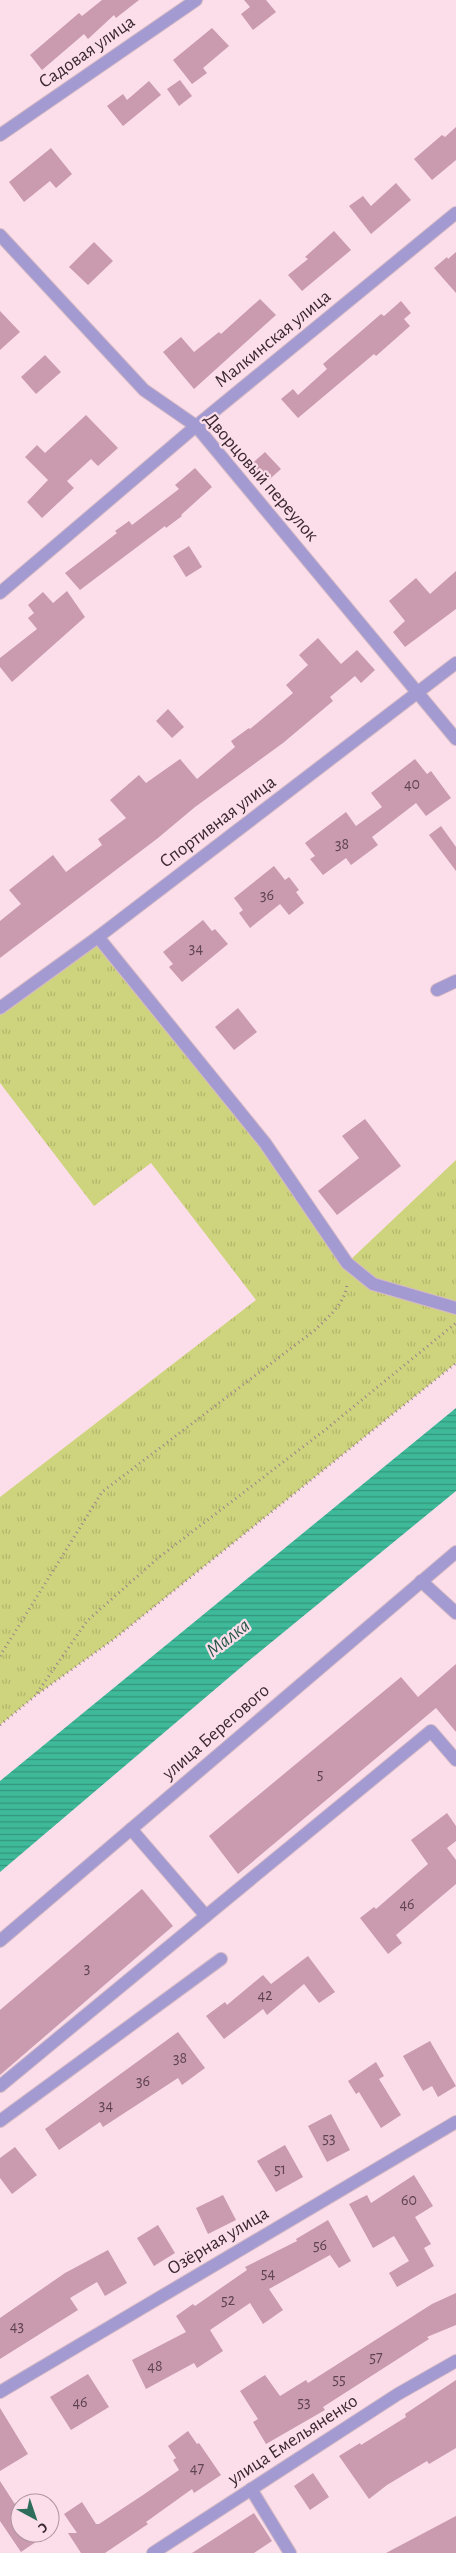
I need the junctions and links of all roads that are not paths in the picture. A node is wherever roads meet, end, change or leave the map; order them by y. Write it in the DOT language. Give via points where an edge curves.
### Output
graph roads {
  1 [pos="196,0"];
  2 [pos="0,135"];
  3 [pos="456,213"];
  4 [pos="0,235"];
  5 [pos="196,426"];
  6 [pos="0,593"];
  7 [pos="456,663"];
  8 [pos="417,692"];
  9 [pos="456,739"];
  10 [pos="98,937"];
  11 [pos="456,981"];
  12 [pos="437,990"];
  13 [pos="0,1008"];
  14 [pos="456,1308"];
  15 [pos="456,1552"];
  16 [pos="421,1582"];
  17 [pos="456,1613"];
  18 [pos="456,1760"];
  19 [pos="131,1829"];
  20 [pos="206,1916"];
  21 [pos="0,1941"];
  22 [pos="221,1959"];
  23 [pos="0,2086"];
  24 [pos="0,2121"];
  25 [pos="456,2122"];
  26 [pos="456,2361"];
  27 [pos="0,2392"];
  28 [pos="251,2489"];
  29 [pos="153,2553"];
  30 [pos="290,2553"];
  1 -- 2 [label="street, Садовая улица"];
  3 -- 5 [label="street, Малкинская улица"];
  4 -- 5 [label="street, Дворцовый переулок" via="144,390"];
  5 -- 6 [label="street, Малкинская улица"];
  5 -- 8 [label="street, Дворцовый переулок"];
  7 -- 8 [label="street, Спортивная улица"];
  8 -- 9 [label="street, Дворцовый переулок"];
  8 -- 10 [label="street, Спортивная улица"];
  10 -- 13 [label="street, Спортивная улица"];
  10 -- 14 [label="street" via="265,1144 347,1263 373,1284"];
  11 -- 12 [label="street"];
  15 -- 16 [label="street, улица Берегового"];
  16 -- 17 [label="street"];
  16 -- 19 [label="street, улица Берегового"];
  18 -- 20 [label="street" via="431,1731"];
  19 -- 20 [label="street"];
  19 -- 21 [label="street, улица Берегового"];
  20 -- 23 [label="street"];
  22 -- 24 [label="street"];
  25 -- 27 [label="street, Озёрная улица"];
  26 -- 28 [label="street, улица Емельяненко" via="398,2394"];
  28 -- 29 [label="street, улица Емельяненко"];
  28 -- 30 [label="street"];
}
